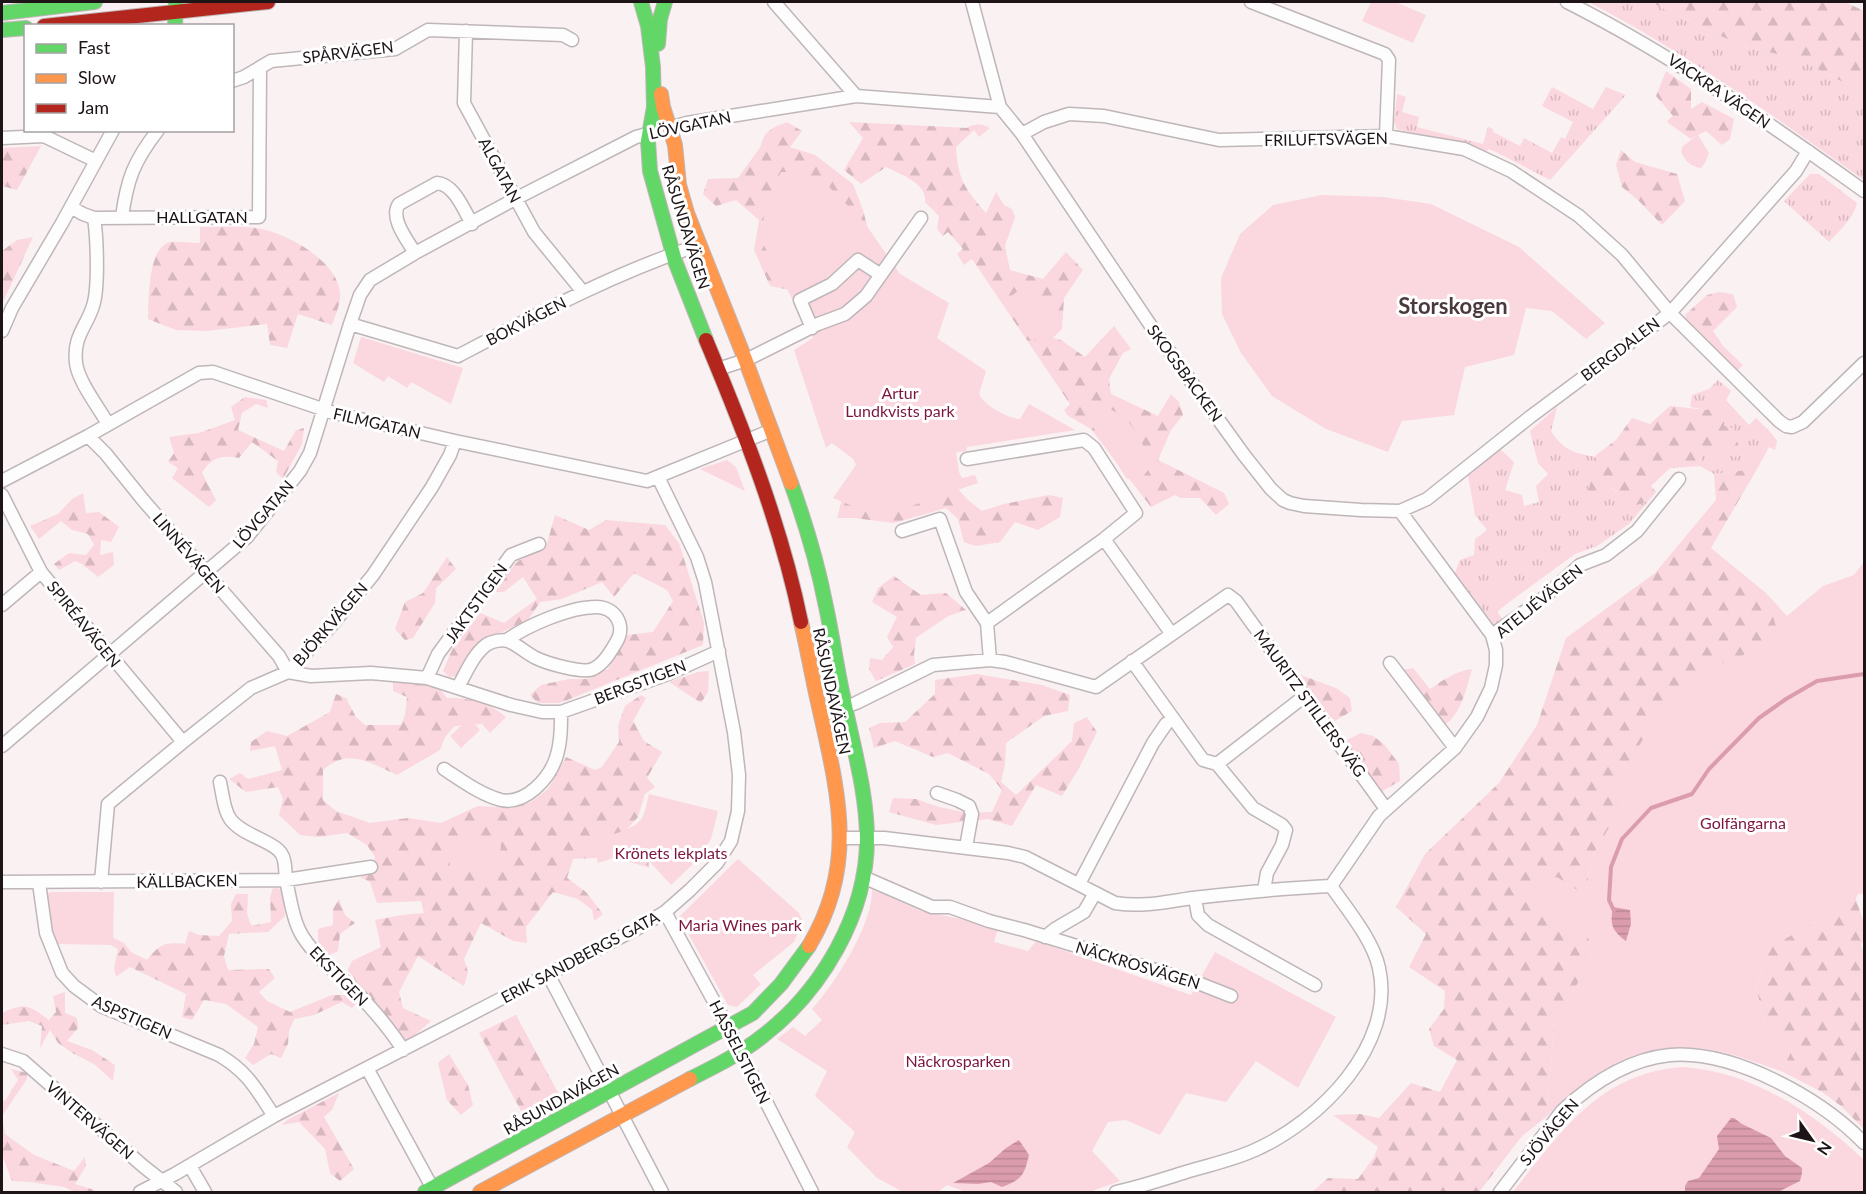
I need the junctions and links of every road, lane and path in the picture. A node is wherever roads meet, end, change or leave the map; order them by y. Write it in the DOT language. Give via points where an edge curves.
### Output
graph roads {
  1 [pos="95,2"];
  2 [pos="268,2"];
  3 [pos="641,2"];
  4 [pos="664,2"];
  5 [pos="774,2"];
  6 [pos="972,2"];
  7 [pos="1251,2"];
  8 [pos="1567,2"];
  9 [pos="196,5"];
  10 [pos="177,6"];
  11 [pos="2,14"];
  12 [pos="57,24"];
  13 [pos="175,24"];
  14 [pos="192,24"];
  15 [pos="24,28"];
  16 [pos="2,30"];
  17 [pos="466,31"];
  18 [pos="572,40"];
  19 [pos="260,68"];
  20 [pos="234,80"];
  21 [pos="856,96"];
  22 [pos="1000,107"];
  23 [pos="669,127"];
  24 [pos="112,132"];
  25 [pos="157,132"];
  26 [pos="648,132"];
  27 [pos="1022,134"];
  28 [pos="1386,136"];
  29 [pos="2,138"];
  30 [pos="1808,152"];
  31 [pos="96,161"];
  32 [pos="1864,191"];
  33 [pos="515,199"];
  34 [pos="71,207"];
  35 [pos="122,217"];
  36 [pos="94,218"];
  37 [pos="921,218"];
  38 [pos="472,224"];
  39 [pos="699,245"];
  40 [pos="415,253"];
  41 [pos="673,254"];
  42 [pos="881,275"];
  43 [pos="583,292"];
  44 [pos="1670,313"];
  45 [pos="350,324"];
  46 [pos="812,328"];
  47 [pos="2,331"];
  48 [pos="746,360"];
  49 [pos="1864,363"];
  50 [pos="718,369"];
  51 [pos="322,410"];
  52 [pos="108,424"];
  53 [pos="772,430"];
  54 [pos="88,436"];
  55 [pos="746,440"];
  56 [pos="455,441"];
  57 [pos="967,459"];
  58 [pos="658,477"];
  59 [pos="1679,479"];
  60 [pos="2,481"];
  61 [pos="2,495"];
  62 [pos="1400,511"];
  63 [pos="902,531"];
  64 [pos="1104,539"];
  65 [pos="539,544"];
  66 [pos="41,572"];
  67 [pos="207,573"];
  68 [pos="2,605"];
  69 [pos="987,622"];
  70 [pos="1172,633"];
  71 [pos="1492,635"];
  72 [pos="507,640"];
  73 [pos="719,651"];
  74 [pos="110,655"];
  75 [pos="990,660"];
  76 [pos="1132,662"];
  77 [pos="1390,663"];
  78 [pos="288,672"];
  79 [pos="427,678"];
  80 [pos="458,687"];
  81 [pos="1306,695"];
  82 [pos="845,707"];
  83 [pos="561,712"];
  84 [pos="821,716"];
  85 [pos="1173,718"];
  86 [pos="183,742"];
  87 [pos="2,746"];
  88 [pos="1455,748"];
  89 [pos="1216,764"];
  90 [pos="444,769"];
  91 [pos="220,782"];
  92 [pos="937,793"];
  93 [pos="1386,809"];
  94 [pos="867,837"];
  95 [pos="840,838"];
  96 [pos="966,847"];
  97 [pos="371,867"];
  98 [pos="863,877"];
  99 [pos="286,880"];
  100 [pos="2,882"];
  101 [pos="101,882"];
  102 [pos="39,883"];
  103 [pos="1079,884"];
  104 [pos="1331,885"];
  105 [pos="1264,890"];
  106 [pos="1095,893"];
  107 [pos="1195,898"];
  108 [pos="665,912"];
  109 [pos="1045,937"];
  110 [pos="548,974"];
  111 [pos="1315,985"];
  112 [pos="1231,996"];
  113 [pos="728,1027"];
  114 [pos="403,1050"];
  115 [pos="740,1052"];
  116 [pos="2,1054"];
  117 [pos="368,1068"];
  118 [pos="609,1091"];
  119 [pos="274,1116"];
  120 [pos="623,1117"];
  121 [pos="1864,1143"];
  122 [pos="190,1166"];
  123 [pos="161,1182"];
  124 [pos="437,1189"];
  125 [pos="140,1192"];
  126 [pos="176,1192"];
  127 [pos="205,1192"];
  128 [pos="480,1192"];
  129 [pos="662,1192"];
  130 [pos="812,1192"];
  131 [pos="1116,1192"];
  132 [pos="1500,1192"];
  1 -- 11 [label="street"];
  2 -- 9 [label="street"];
  3 -- 4 [label="street"];
  3 -- 26 [label="street, RÅSUNDAVÄGEN" via="651,42 654,105"];
  4 -- 23 [label="street, RÅSUNDAVÄGEN" via="658,40 661,104"];
  5 -- 21 [label="street"];
  6 -- 22 [label="street, SKOGSBACKEN"];
  7 -- 28 [label="street" via="1385,54 1389,60"];
  8 -- 30 [label="street, VACKRA VÄGEN" via="1656,50"];
  9 -- 10 [label="street"];
  9 -- 14 [label="street"];
  10 -- 12 [label="street"];
  10 -- 13 [label="street"];
  15 -- 16 [label="street"];
  17 -- 18 [label="street, SPÅRVÄGEN" via="563,35"];
  17 -- 19 [label="street, SPÅRVÄGEN" via="428,30 395,49 271,61"];
  17 -- 33 [label="street, ALGATAN" via="464,103"];
  19 -- 20 [label="street, SPÅRVÄGEN"];
  19 -- 35 [label="street, HALLGATAN" via="259,217"];
  21 -- 22 [label="street"];
  21 -- 23 [label="street, LÖVGATAN"];
  22 -- 27 [label="street, SKOGSBACKEN"];
  23 -- 26 [label="street, LÖVGATAN"];
  23 -- 39 [label="street, RÅSUNDAVÄGEN" via="676,146 678,187"];
  24 -- 31 [label="street"];
  25 -- 35 [label="street" via="134,164 125,190"];
  26 -- 33 [label="street, LÖVGATAN"];
  26 -- 41 [label="street, RÅSUNDAVÄGEN" via="654,188"];
  27 -- 28 [label="street, FRILUFTSVÄGEN" via="1069,114 1104,116 1219,141"];
  27 -- 62 [label="street, SKOGSBACKEN" via="1151,326 1271,489 1283,500 1304,506"];
  28 -- 44 [label="street, FRILUFTSVÄGEN" via="1464,149 1510,171 1579,216 1622,255"];
  29 -- 31 [label="street" via="45,136"];
  30 -- 32 [label="street, VACKRA VÄGEN"];
  30 -- 44 [label="street, BERGDALEN" via="1796,171"];
  31 -- 34 [label="street"];
  33 -- 38 [label="street, LÖVGATAN"];
  33 -- 43 [label="street, ALGATAN" via="534,232"];
  34 -- 36 [label="street, HALLGATAN"];
  34 -- 47 [label="street"];
  35 -- 36 [label="street, HALLGATAN"];
  36 -- 52 [label="street" via="96,293 93,308 78,336 76,363"];
  37 -- 42 [label="street"];
  38 -- 40 [label="street, LÖVGATAN"];
  38 -- 40 [label="street" via="448,187 437,183 396,208 398,222"];
  39 -- 41 [label="street, BOKVÄGEN"];
  39 -- 48 [label="street, RÅSUNDAVÄGEN"];
  40 -- 45 [label="street, LÖVGATAN" via="370,280"];
  41 -- 43 [label="street, BOKVÄGEN"];
  41 -- 50 [label="street, RÅSUNDAVÄGEN"];
  42 -- 46 [label="street" via="866,296 845,314"];
  42 -- 46 [label="street" via="858,260 832,284 800,300"];
  43 -- 45 [label="street, BOKVÄGEN" via="458,356"];
  44 -- 49 [label="street, FRILUFTSVÄGEN" via="1786,426 1803,422"];
  44 -- 62 [label="street, BERGDALEN" via="1427,499"];
  45 -- 51 [label="street, LÖVGATAN"];
  46 -- 48 [label="street"];
  48 -- 50 [label="street"];
  48 -- 53 [label="street, RÅSUNDAVÄGEN"];
  50 -- 55 [label="street, RÅSUNDAVÄGEN"];
  51 -- 52 [label="street, FILMGATAN" via="213,372 199,373"];
  51 -- 56 [label="street, FILMGATAN"];
  51 -- 67 [label="street, LÖVGATAN" via="310,453 300,471 248,537"];
  52 -- 54 [label="street, FILMGATAN"];
  53 -- 55 [label="street, FILMGATAN"];
  53 -- 82 [label="street, RÅSUNDAVÄGEN" via="822,589"];
  54 -- 60 [label="street, FILMGATAN"];
  54 -- 67 [label="street, LINNÉVÄGEN"];
  55 -- 58 [label="street, FILMGATAN"];
  55 -- 84 [label="street, RÅSUNDAVÄGEN" via="787,562"];
  56 -- 58 [label="street, FILMGATAN" via="628,478 647,481"];
  56 -- 78 [label="street, BJÖRKVÄGEN" via="432,487 373,575"];
  57 -- 64 [label="street" via="1084,440 1094,448 1136,513"];
  58 -- 73 [label="street, ERIK SANDBERGS GATA" via="697,557"];
  59 -- 71 [label="street, ATELJÉVÄGEN" via="1637,531 1606,555 1580,565"];
  61 -- 66 [label="street, SPIRÉAVÄGEN"];
  62 -- 71 [label="street"];
  63 -- 69 [label="street" via="940,519 966,592"];
  64 -- 69 [label="street"];
  64 -- 70 [label="street"];
  65 -- 79 [label="street, JAKTSTIGEN" via="511,555 438,654"];
  66 -- 68 [label="street"];
  66 -- 74 [label="street, SPIRÉAVÄGEN"];
  67 -- 74 [label="street, LÖVGATAN"];
  67 -- 78 [label="street, LINNÉVÄGEN" via="279,656"];
  69 -- 75 [label="street"];
  70 -- 76 [label="street"];
  70 -- 81 [label="street, MAURITZ STILLERS VÄG" via="1228,595"];
  71 -- 88 [label="street, ATELJÉVÄGEN" via="1496,665 1491,688"];
  72 -- 72 [label="street, BERGSTIGEN" via="537,658 588,670 604,660 620,635 621,626 620,620 602,607 584,607"];
  72 -- 80 [label="street, BERGSTIGEN" via="488,644 480,651"];
  73 -- 83 [label="street, BERGSTIGEN" via="668,674"];
  73 -- 108 [label="street, ERIK SANDBERGS GATA" via="738,759 738,812 730,841 717,862"];
  74 -- 86 [label="street, SPIRÉAVÄGEN"];
  74 -- 87 [label="street, LÖVGATAN"];
  75 -- 76 [label="street" via="1096,687"];
  75 -- 82 [label="street" via="933,665"];
  76 -- 85 [label="street"];
  77 -- 88 [label="street"];
  78 -- 79 [label="street, BERGSTIGEN" via="311,676 371,673"];
  78 -- 86 [label="street, BJÖRKVÄGEN" via="251,688"];
  79 -- 80 [label="street, BERGSTIGEN"];
  80 -- 83 [label="street, BERGSTIGEN" via="511,705"];
  81 -- 89 [label="street"];
  81 -- 93 [label="street, MAURITZ STILLERS VÄG"];
  82 -- 84 [label="street"];
  82 -- 94 [label="street, RÅSUNDAVÄGEN"];
  83 -- 90 [label="street" via="556,760 535,789 523,797 498,800"];
  84 -- 95 [label="street, RÅSUNDAVÄGEN"];
  85 -- 89 [label="street" via="1203,760"];
  85 -- 103 [label="street" via="1153,743"];
  86 -- 101 [label="street, BJÖRKVÄGEN" via="108,804"];
  88 -- 93 [label="street, ATELJÉVÄGEN"];
  89 -- 105 [label="street" via="1253,808 1286,830 1267,873"];
  91 -- 99 [label="street, EKSTIGEN" via="231,823 280,852"];
  92 -- 96 [label="street" via="969,806 972,814"];
  93 -- 104 [label="street, ATELJÉVÄGEN"];
  94 -- 95 [label="street"];
  94 -- 96 [label="street"];
  94 -- 98 [label="street, RÅSUNDAVÄGEN"];
  95 -- 113 [label="street, RÅSUNDAVÄGEN" via="837,881 825,918 811,944 774,992 753,1013"];
  96 -- 103 [label="street" via="1025,857"];
  97 -- 99 [label="street, KÄLLBACKEN"];
  98 -- 109 [label="street, NÄCKROSVÄGEN" via="932,907 950,907"];
  98 -- 115 [label="street, RÅSUNDAVÄGEN" via="850,920 813,985 763,1037"];
  99 -- 101 [label="street, KÄLLBACKEN"];
  99 -- 114 [label="street, EKSTIGEN" via="303,937 390,1029"];
  100 -- 102 [label="street, KÄLLBACKEN"];
  101 -- 102 [label="street, KÄLLBACKEN"];
  102 -- 119 [label="street, ASPSTIGEN" via="46,933 62,973 74,986 101,1005 233,1063 246,1074"];
  103 -- 106 [label="street"];
  104 -- 105 [label="street"];
  104 -- 131 [label="street" via="1372,947 1379,967 1380,1013 1370,1042 1352,1070 1308,1117 1255,1150"];
  105 -- 107 [label="street"];
  106 -- 107 [label="street" via="1115,903 1143,906"];
  106 -- 109 [label="street, NÄCKROSVÄGEN" via="1084,912"];
  107 -- 111 [label="street" via="1198,915 1208,925"];
  108 -- 110 [label="street, ERIK SANDBERGS GATA"];
  108 -- 113 [label="street, HASSELSTIGEN"];
  109 -- 112 [label="street, NÄCKROSVÄGEN"];
  110 -- 114 [label="street, ERIK SANDBERGS GATA"];
  110 -- 118 [label="street"];
  113 -- 115 [label="street, HASSELSTIGEN"];
  113 -- 118 [label="street, RÅSUNDAVÄGEN"];
  114 -- 117 [label="street, ERIK SANDBERGS GATA"];
  115 -- 120 [label="street, RÅSUNDAVÄGEN"];
  115 -- 130 [label="street, HASSELSTIGEN"];
  116 -- 123 [label="street, VINTERVÄGEN" via="23,1061"];
  117 -- 119 [label="street, ERIK SANDBERGS GATA"];
  117 -- 124 [label="street"];
  118 -- 120 [label="street"];
  118 -- 124 [label="street, RÅSUNDAVÄGEN"];
  119 -- 122 [label="street, ERIK SANDBERGS GATA"];
  120 -- 128 [label="street, RÅSUNDAVÄGEN"];
  120 -- 129 [label="street"];
  121 -- 132 [label="street, SJÖVÄGEN" via="1844,1123 1778,1082 1705,1057 1667,1055 1628,1066 1573,1101"];
  122 -- 123 [label="street, ERIK SANDBERGS GATA"];
  122 -- 127 [label="street"];
  123 -- 125 [label="street, ERIK SANDBERGS GATA"];
  123 -- 126 [label="street, VINTERVÄGEN"];
}
